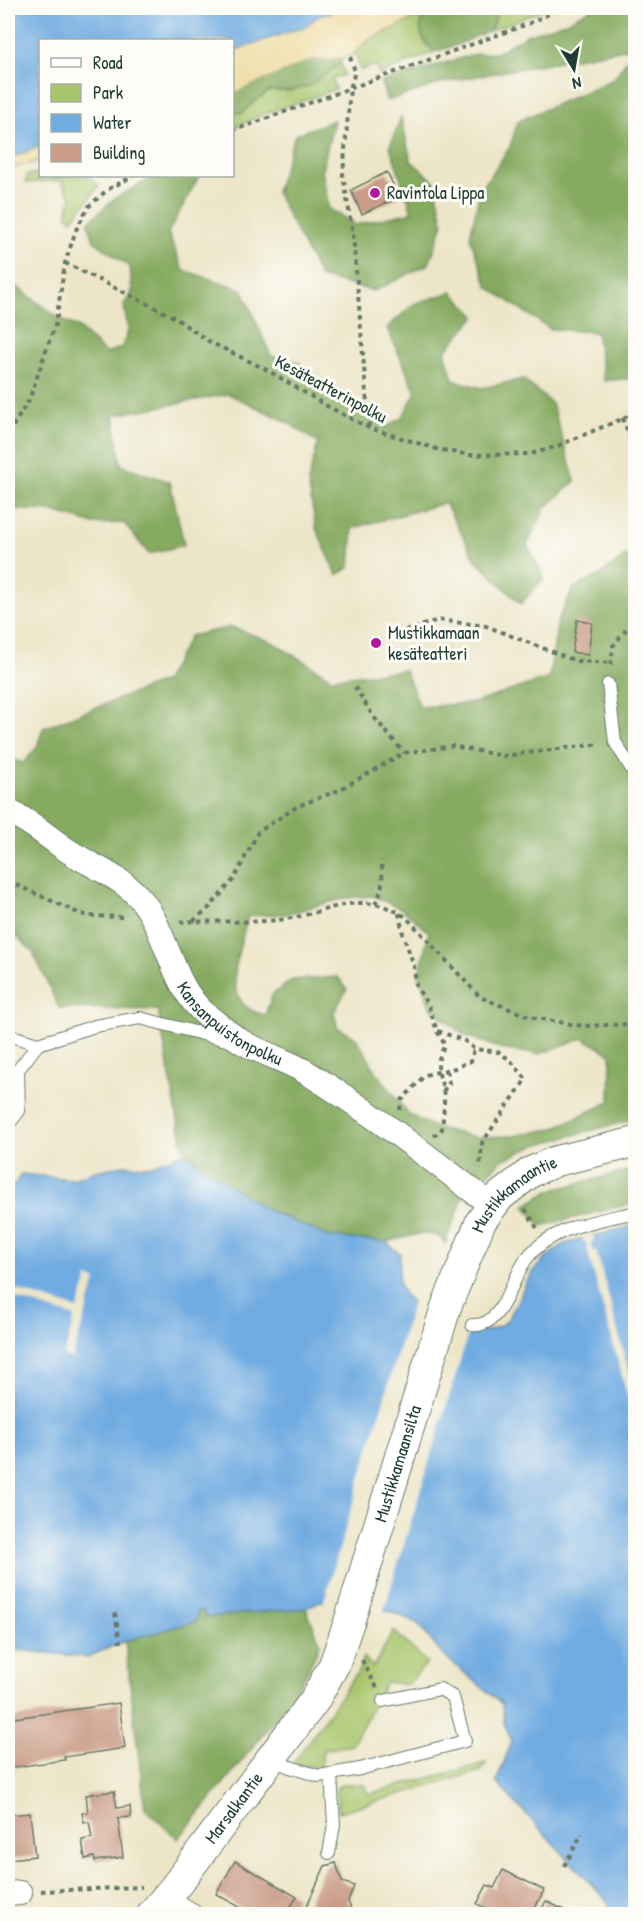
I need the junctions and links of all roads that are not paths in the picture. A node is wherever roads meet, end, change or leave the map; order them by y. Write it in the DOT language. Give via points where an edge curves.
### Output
graph roads {
  1 [pos="608,684"];
  2 [pos="636,776"];
  3 [pos="8,811"];
  4 [pos="8,1035"];
  5 [pos="243,1042"];
  6 [pos="38,1044"];
  7 [pos="8,1125"];
  8 [pos="636,1142"];
  9 [pos="483,1199"];
  10 [pos="636,1212"];
  11 [pos="446,1307"];
  12 [pos="472,1325"];
  13 [pos="314,1701"];
  14 [pos="383,1701"];
  15 [pos="272,1757"];
  16 [pos="331,1774"];
  17 [pos="329,1853"];
  18 [pos="169,1909"];
  1 -- 2 [label="lane" via="615,742"];
  3 -- 5 [label="street, Kansanpuistonpolku" via="136,894 153,919 190,999"];
  4 -- 6 [label="lane"];
  5 -- 6 [label="lane" via="140,1018 95,1026"];
  5 -- 9 [label="street, Kansanpuistonpolku" via="304,1071 391,1129"];
  6 -- 7 [label="lane" via="18,1070 19,1111"];
  8 -- 9 [label="street, Mustikkamaantie" via="556,1161"];
  9 -- 11 [label="street, Mustikkamaantie"];
  10 -- 12 [label="lane" via="561,1232 542,1243 524,1263 494,1318 483,1325"];
  11 -- 13 [label="street, Mustikkamaansilta" via="350,1619 334,1665"];
  13 -- 15 [label="street, Marsalkantie"];
  14 -- 16 [label="lane" via="440,1689 453,1697 465,1741"];
  15 -- 16 [label="lane" via="319,1776"];
  15 -- 18 [label="street, Marsalkantie"];
  16 -- 17 [label="lane" via="334,1826"];
}
